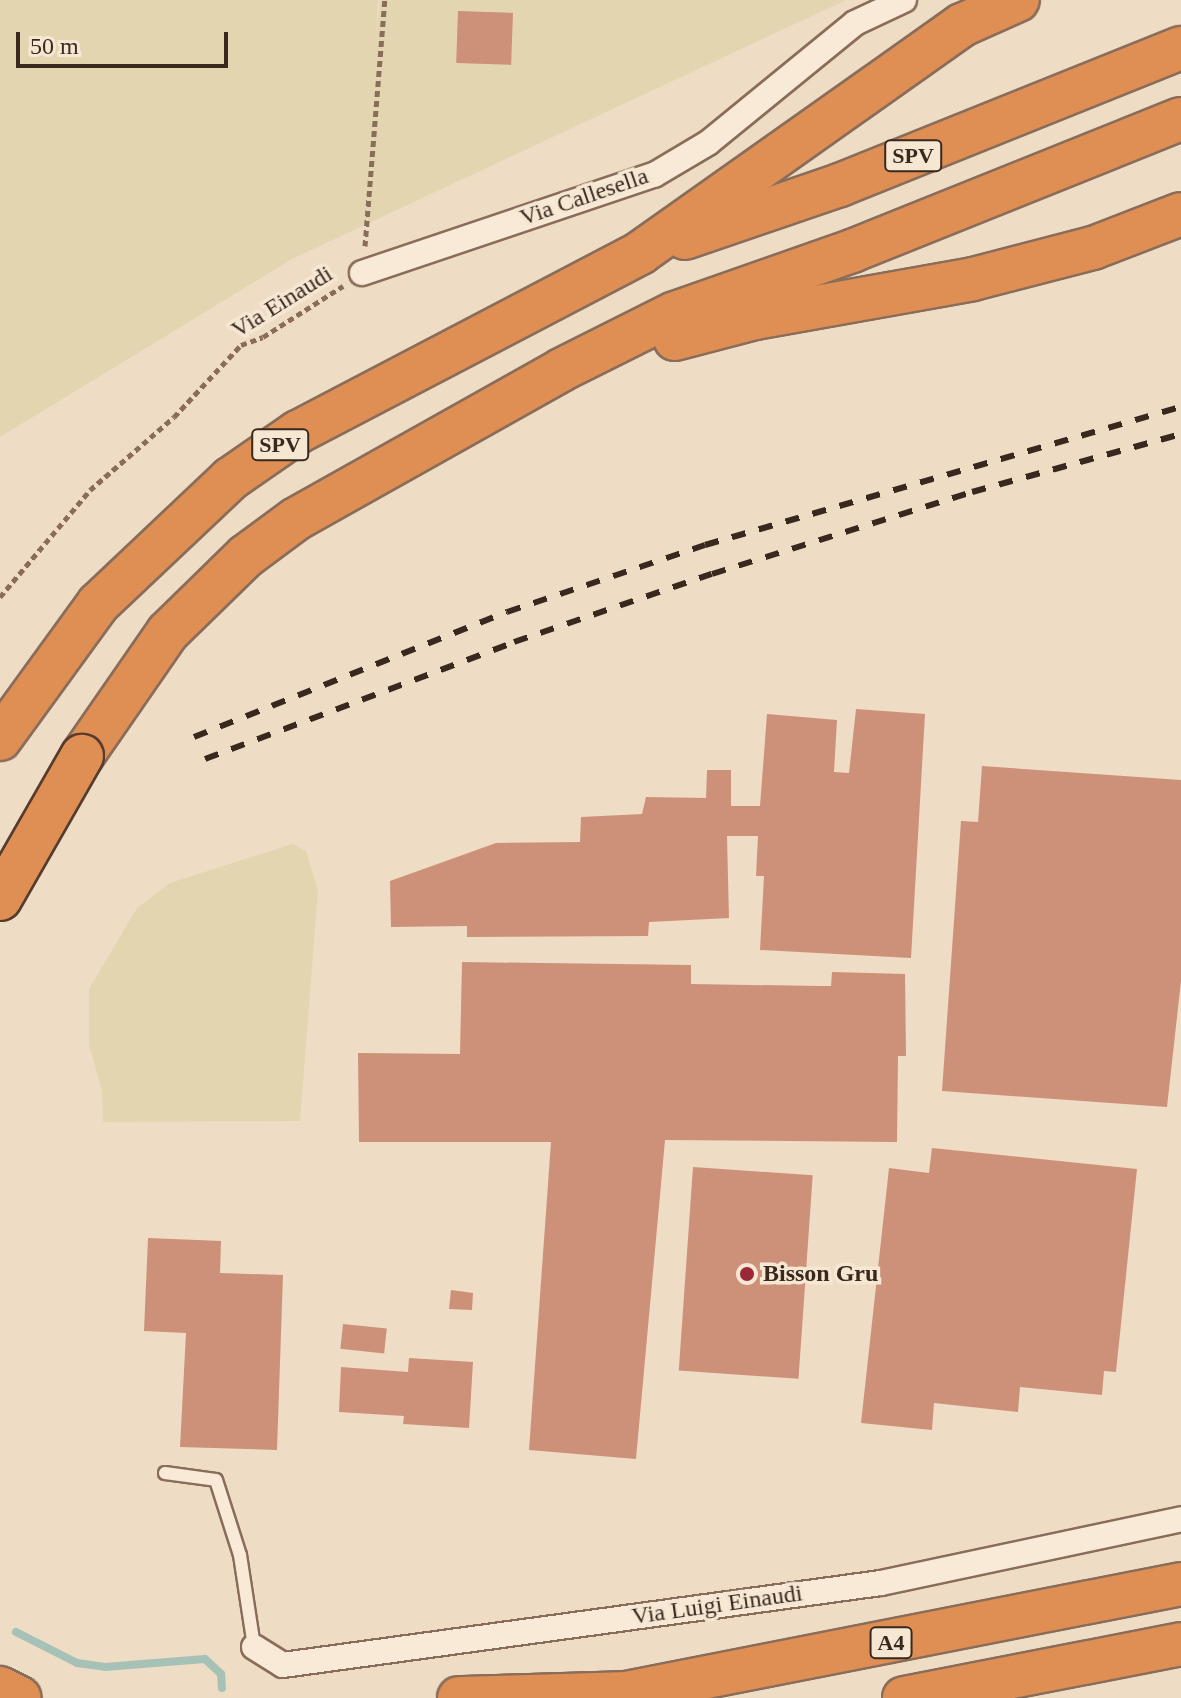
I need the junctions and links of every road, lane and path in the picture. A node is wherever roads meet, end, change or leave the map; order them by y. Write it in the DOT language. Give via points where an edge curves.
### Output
graph roads {
  1 [pos="385,0"];
  2 [pos="904,0"];
  3 [pos="1018,0"];
  4 [pos="1181,48"];
  5 [pos="1181,119"];
  6 [pos="1181,214"];
  7 [pos="640,253"];
  8 [pos="362,273"];
  9 [pos="561,370"];
  10 [pos="0,597"];
  11 [pos="0,739"];
  12 [pos="0,899"];
  13 [pos="165,1473"];
  14 [pos="1181,1519"];
  15 [pos="1181,1584"];
  16 [pos="1181,1644"];
  17 [pos="254,1647"];
  18 [pos="0,1688"];
  19 [pos="612,1696"];
  20 [pos="20,1698"];
  21 [pos="459,1698"];
  22 [pos="904,1698"];
  1 -- 8 [label="path, Via Einaudi"];
  2 -- 8 [label="street, Via Callesella" via="855,23 708,143 654,175"];
  3 -- 7 [label="highway" via="962,25"];
  4 -- 7 [label="highway, SPV" via="840,185"];
  5 -- 9 [label="highway" via="852,251 675,313"];
  6 -- 9 [label="highway" via="1093,248 973,279 755,318"];
  7 -- 11 [label="highway, SPV" via="298,432 230,479 98,604"];
  8 -- 10 [label="path, Via Einaudi" via="263,337 241,345 174,417 90,490"];
  9 -- 12 [label="highway, bridge" via="296,519 246,556 168,632 82,756"];
  13 -- 17 [label="lane" via="216,1480 240,1555"];
  14 -- 17 [label="street, Via Luigi Einaudi" via="881,1583 283,1665"];
  15 -- 19 [label="highway, A4"];
  16 -- 22 [label="highway, A4"];
  18 -- 20 [label="highway"];
  19 -- 21 [label="highway"];
}
